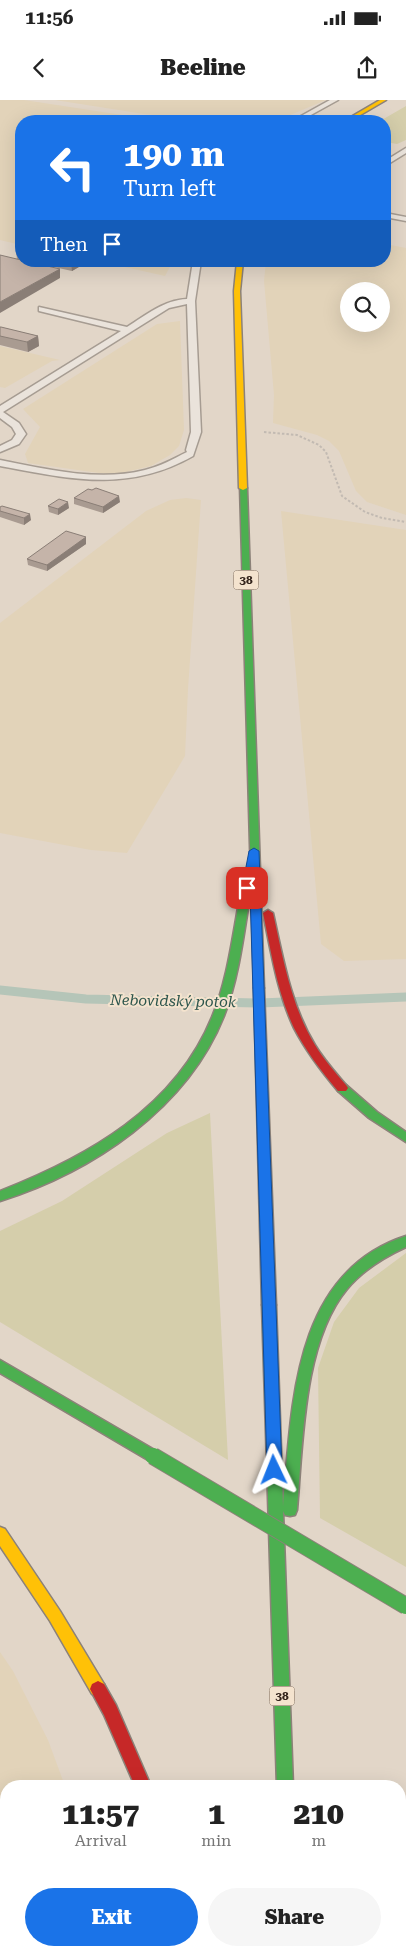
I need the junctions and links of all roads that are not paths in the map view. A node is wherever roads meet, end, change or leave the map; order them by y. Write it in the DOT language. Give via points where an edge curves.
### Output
graph roads {
  1 [pos="335,100"];
  2 [pos="384,100"];
  3 [pos="306,115"];
  4 [pos="358,115"];
  5 [pos="406,150"];
  6 [pos="391,160"];
  7 [pos="391,216"];
  8 [pos="406,219"];
  9 [pos="196,267"];
  10 [pos="239,267"];
  11 [pos="192,301"];
  12 [pos="42,309"];
  13 [pos="129,330"];
  14 [pos="0,410"];
  15 [pos="0,414"];
  16 [pos="0,449"];
  17 [pos="0,464"];
  18 [pos="254,851"];
  19 [pos="406,1138"];
  20 [pos="0,1196"];
  21 [pos="406,1241"];
  22 [pos="0,1366"];
  23 [pos="0,1534"];
  24 [pos="279,1606"];
  25 [pos="406,1606"];
  26 [pos="141,1780"];
  27 [pos="285,1780"];
  1 -- 3 [label="lane"];
  2 -- 4 [label="main road"];
  5 -- 6 [label="lane"];
  7 -- 8 [label="lane"];
  9 -- 11 [label="lane"];
  10 -- 18 [label="main road, 38" via="237,291"];
  11 -- 13 [label="lane" via="166,306"];
  11 -- 17 [label="lane" via="196,432 191,452 166,467 114,479"];
  12 -- 13 [label="lane"];
  13 -- 14 [label="lane"];
  15 -- 16 [label="lane" via="16,424 21,434 14,443"];
  18 -- 19 [label="main road" via="295,1020 318,1059 336,1081 357,1102"];
  18 -- 20 [label="main road" via="229,982 216,1021 197,1056 170,1089 134,1124 96,1152"];
  18 -- 24 [label="main road, 38"];
  21 -- 24 [label="main road" via="367,1263 335,1294 312,1342 304,1378"];
  22 -- 25 [label="main road, bridge"];
  23 -- 26 [label="main road" via="55,1616 110,1710"];
  24 -- 27 [label="main road, 38"];
}
